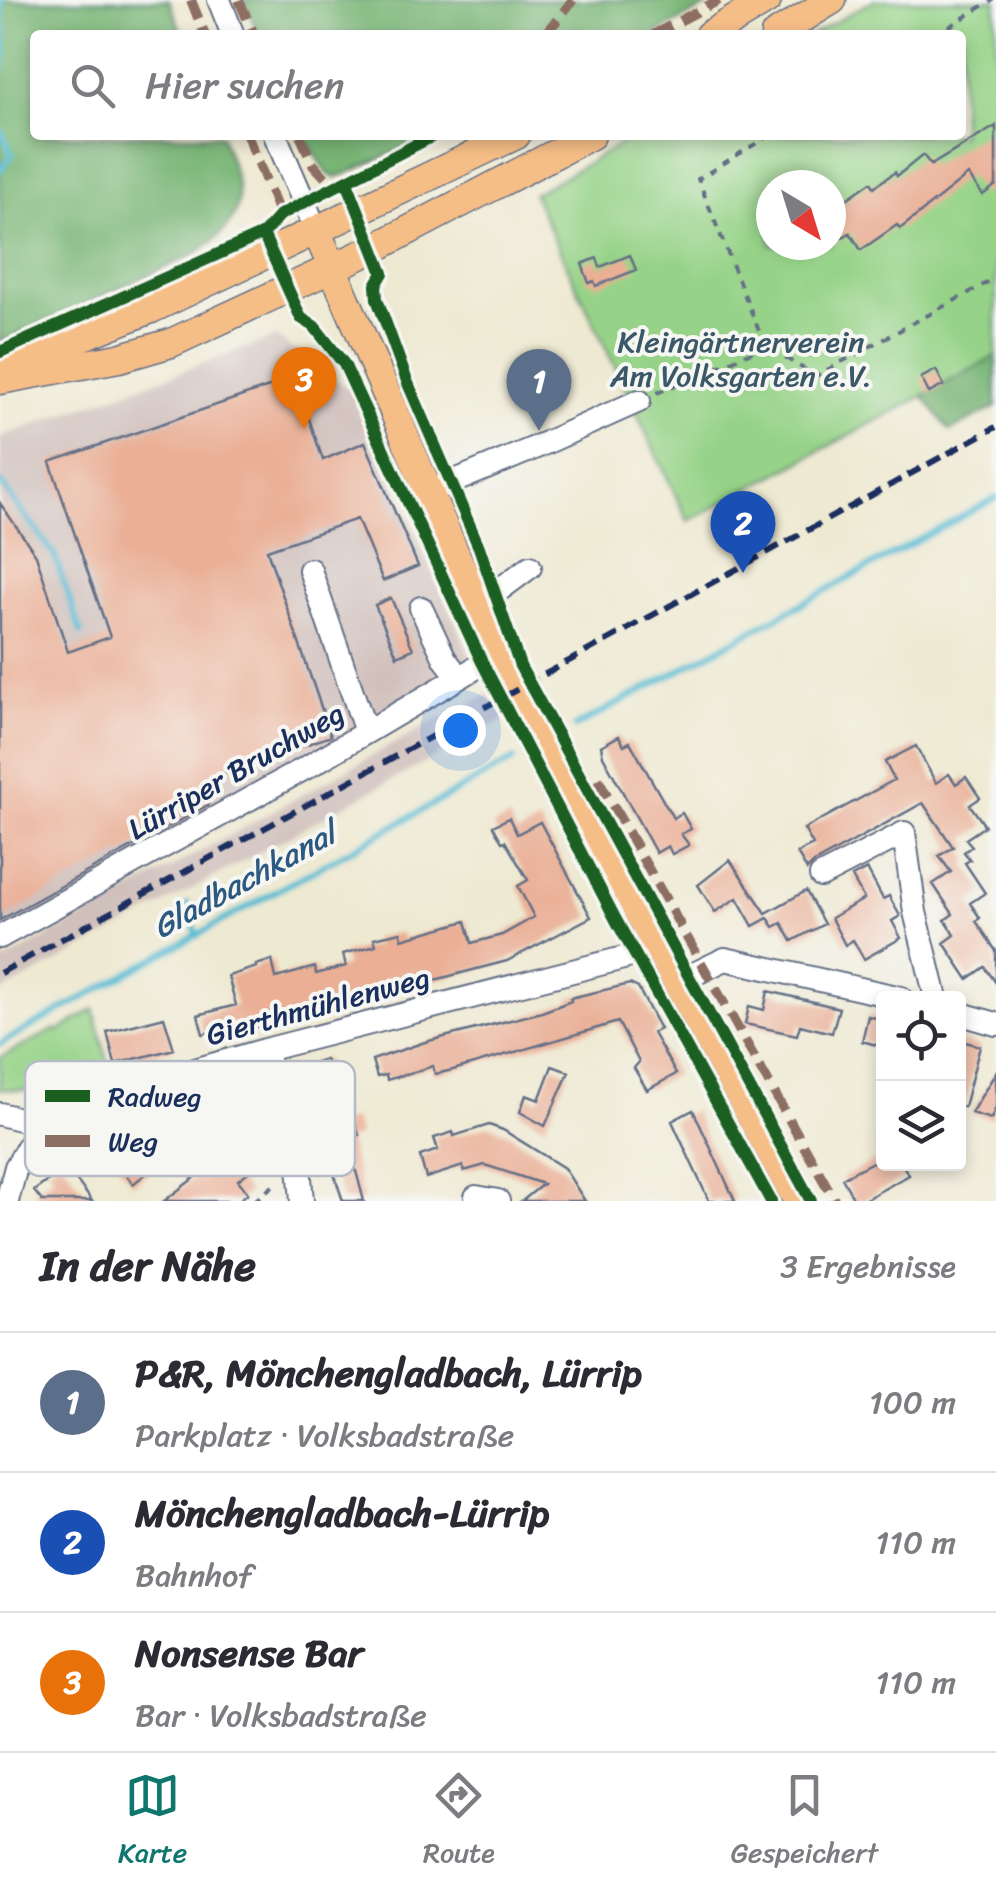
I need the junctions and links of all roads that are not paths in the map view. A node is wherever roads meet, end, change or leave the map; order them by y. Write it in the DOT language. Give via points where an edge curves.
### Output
graph roads {
  1 [pos="219,0"];
  2 [pos="766,0"];
  3 [pos="832,0"];
  4 [pos="231,30"];
  5 [pos="717,30"];
  6 [pos="782,30"];
  7 [pos="276,140"];
  8 [pos="506,140"];
  9 [pos="581,140"];
  10 [pos="317,232"];
  11 [pos="331,268"];
  12 [pos="0,370"];
  13 [pos="0,380"];
  14 [pos="639,400"];
  15 [pos="431,490"];
  16 [pos="530,567"];
  17 [pos="310,570"];
  18 [pos="478,600"];
  19 [pos="421,608"];
  20 [pos="499,654"];
  21 [pos="458,676"];
  22 [pos="366,732"];
  23 [pos="821,876"];
  24 [pos="0,937"];
  25 [pos="657,944"];
  26 [pos="678,982"];
  27 [pos="934,991"];
  28 [pos="876,992"];
  29 [pos="966,1015"];
  30 [pos="996,1024"];
  31 [pos="265,1050"];
  32 [pos="226,1061"];
  33 [pos="268,1061"];
  34 [pos="0,1114"];
  35 [pos="25,1120"];
  36 [pos="25,1152"];
  37 [pos="299,1176"];
  38 [pos="7,1201"];
  39 [pos="302,1201"];
  40 [pos="798,1201"];
  1 -- 4 [label="street"];
  2 -- 5 [label="main road"];
  3 -- 6 [label="main road"];
  7 -- 10 [label="street"];
  8 -- 10 [label="main road"];
  9 -- 11 [label="main road"];
  10 -- 11 [label="main road"];
  10 -- 12 [label="main road"];
  11 -- 13 [label="main road" via="171,343"];
  11 -- 15 [label="main road"];
  14 -- 15 [label="street"];
  15 -- 18 [label="main road"];
  16 -- 18 [label="street"];
  17 -- 22 [label="street"];
  18 -- 20 [label="main road"];
  19 -- 21 [label="street"];
  20 -- 21 [label="street, Lürriper Bruchweg"];
  20 -- 25 [label="main road"];
  21 -- 22 [label="street, Lürriper Bruchweg"];
  22 -- 24 [label="street, Lürriper Bruchweg"];
  23 -- 27 [label="street" via="904,833"];
  25 -- 26 [label="main road"];
  25 -- 31 [label="street, Gierthmühlenweg" via="636,955"];
  26 -- 28 [label="street" via="725,959"];
  26 -- 40 [label="main road"];
  29 -- 30 [label="street"];
  31 -- 32 [label="street, Gierthmühlenweg"];
  31 -- 33 [label="street"];
  34 -- 35 [label="street"];
  36 -- 38 [label="street"];
  37 -- 39 [label="street"];
}
